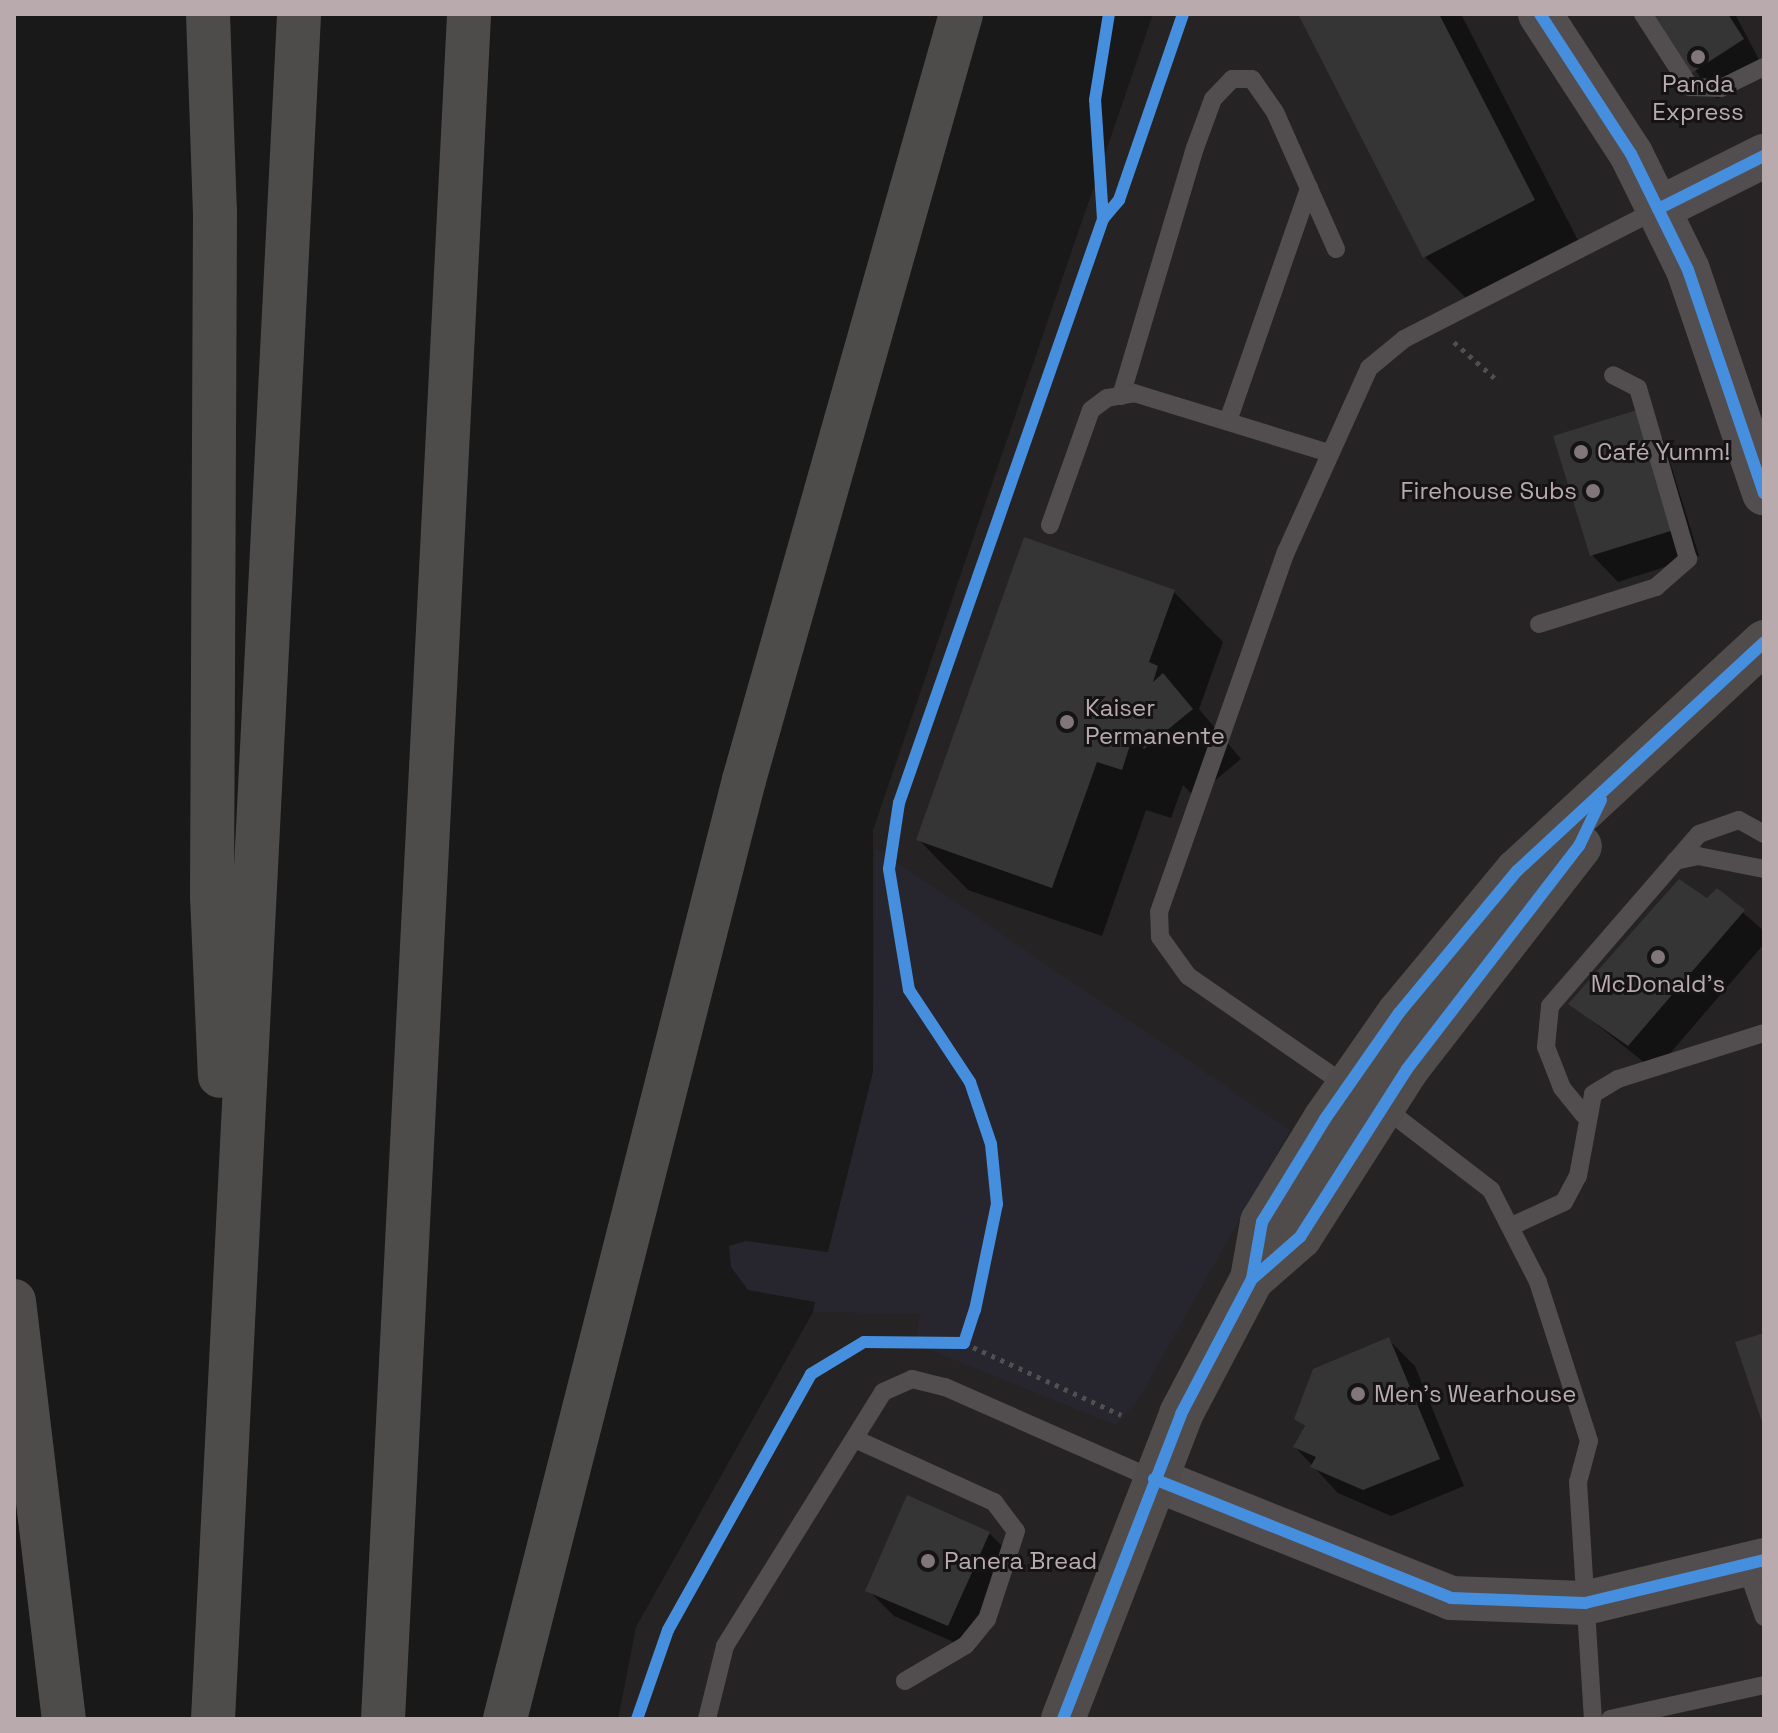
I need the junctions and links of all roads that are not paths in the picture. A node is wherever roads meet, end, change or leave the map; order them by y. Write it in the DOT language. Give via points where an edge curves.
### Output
graph roads {
  1 [pos="208,14"];
  2 [pos="299,14"];
  3 [pos="469,14"];
  4 [pos="961,14"];
  5 [pos="1540,14"];
  6 [pos="1643,14"];
  7 [pos="1764,67"];
  8 [pos="1764,156"];
  9 [pos="1309,188"];
  10 [pos="1658,209"];
  11 [pos="1336,249"];
  12 [pos="1613,375"];
  13 [pos="1121,396"];
  14 [pos="1228,421"];
  15 [pos="1329,453"];
  16 [pos="1764,493"];
  17 [pos="1050,525"];
  18 [pos="1539,624"];
  19 [pos="1764,642"];
  20 [pos="1764,834"];
  21 [pos="1675,861"];
  22 [pos="1764,869"];
  23 [pos="1764,1033"];
  24 [pos="1364,1096"];
  25 [pos="1584,1115"];
  26 [pos="1514,1225"];
  27 [pos="14,1301"];
  28 [pos="232,1331"];
  29 [pos="855,1439"];
  30 [pos="1154,1479"];
  31 [pos="1755,1563"];
  32 [pos="1585,1603"];
  33 [pos="1764,1617"];
  34 [pos="905,1681"];
  35 [pos="1764,1685"];
  36 [pos="64,1719"];
  37 [pos="213,1719"];
  38 [pos="383,1719"];
  39 [pos="505,1719"];
  40 [pos="707,1719"];
  41 [pos="1063,1719"];
  42 [pos="1593,1719"];
  43 [pos="1610,1719"];
  1 -- 28 [label="highway" via="215,211 212,896"];
  2 -- 28 [label="highway"];
  3 -- 38 [label="highway"];
  4 -- 39 [label="highway" via="744,780"];
  5 -- 10 [label="street"];
  6 -- 7 [label="lane" via="1690,87 1721,88"];
  8 -- 10 [label="street"];
  9 -- 11 [label="lane"];
  9 -- 13 [label="lane" via="1252,79 1232,79 1213,99 1195,148"];
  9 -- 14 [label="lane"];
  10 -- 15 [label="lane" via="1404,339 1369,368"];
  10 -- 16 [label="street" via="1688,270"];
  12 -- 18 [label="lane" via="1638,388 1688,559 1656,587"];
  13 -- 14 [label="lane"];
  13 -- 17 [label="lane" via="1091,410"];
  14 -- 15 [label="lane"];
  15 -- 24 [label="lane" via="1286,552 1159,912 1171,960"];
  19 -- 24 [label="main road" via="1603,797 1560,827 1507,882"];
  20 -- 21 [label="lane" via="1739,820 1716,822"];
  21 -- 22 [label="lane" via="1698,856"];
  21 -- 25 [label="lane" via="1550,1006 1546,1047 1562,1088"];
  23 -- 25 [label="lane" via="1618,1079 1593,1094"];
  24 -- 26 [label="lane" via="1464,1163"];
  24 -- 30 [label="main road" via="1300,1237 1252,1279"];
  25 -- 26 [label="lane" via="1578,1176 1564,1202"];
  26 -- 32 [label="lane" via="1589,1441 1578,1482"];
  27 -- 36 [label="highway"];
  28 -- 37 [label="highway"];
  29 -- 30 [label="lane" via="883,1392 912,1379"];
  29 -- 34 [label="lane" via="994,1502 1016,1531 987,1619 966,1645"];
  29 -- 40 [label="lane" via="725,1646"];
  30 -- 32 [label="street" via="1451,1598"];
  30 -- 41 [label="main road"];
  31 -- 32 [label="street"];
  31 -- 33 [label="lane"];
  32 -- 42 [label="lane"];
  35 -- 43 [label="lane"];
}
